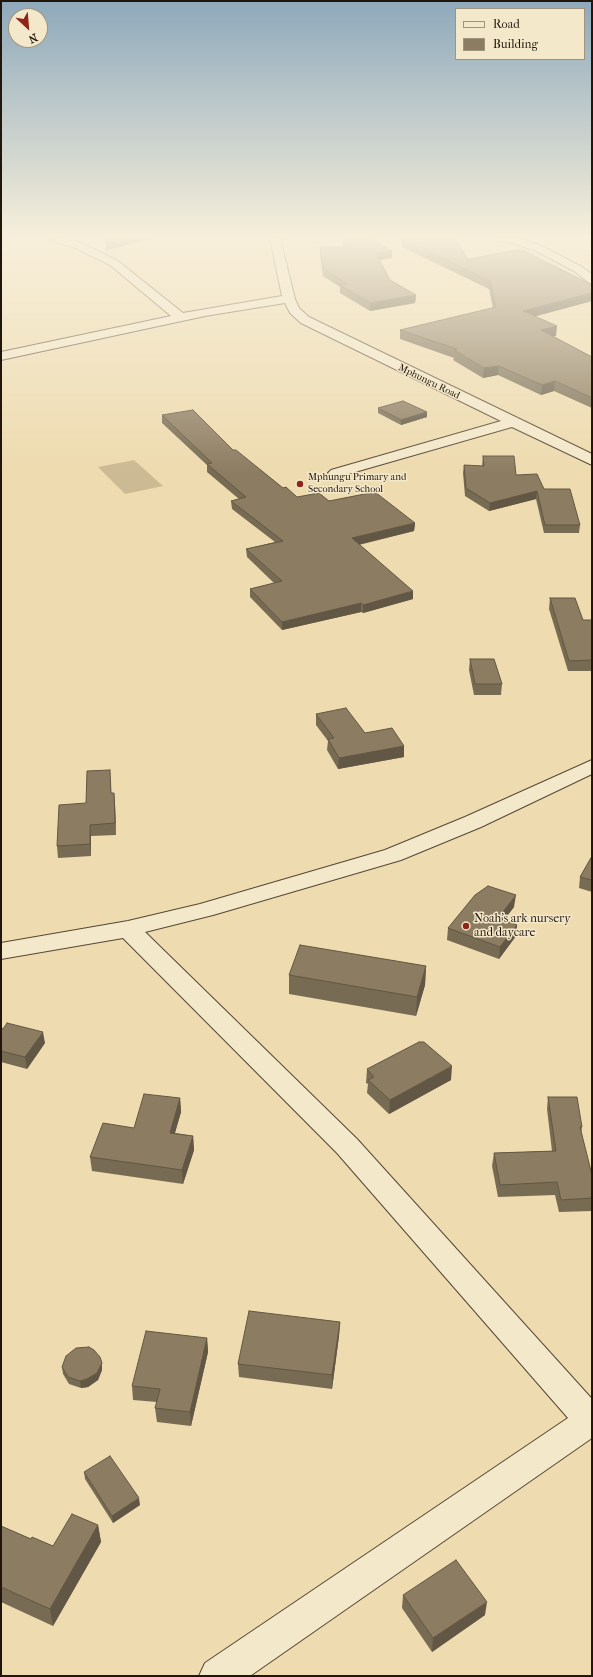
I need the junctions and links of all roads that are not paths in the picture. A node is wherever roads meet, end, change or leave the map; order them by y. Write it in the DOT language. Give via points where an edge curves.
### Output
graph roads {
  1 [pos="185,316"];
  2 [pos="301,316"];
  3 [pos="180,317"];
  4 [pos="1,356"];
  5 [pos="513,422"];
  6 [pos="592,460"];
  7 [pos="336,473"];
  8 [pos="592,766"];
  9 [pos="128,929"];
  10 [pos="1,950"];
  11 [pos="591,1421"];
  12 [pos="218,1676"];
  1 -- 3 [label="street"];
  2 -- 5 [label="street, Mphungu Road"];
  3 -- 4 [label="street"];
  5 -- 6 [label="street, Mphungu Road"];
  5 -- 7 [label="street"];
  8 -- 9 [label="street" via="473,822 393,855 205,910"];
  9 -- 10 [label="street"];
  9 -- 11 [label="street" via="348,1146"];
  11 -- 12 [label="street"];
}
